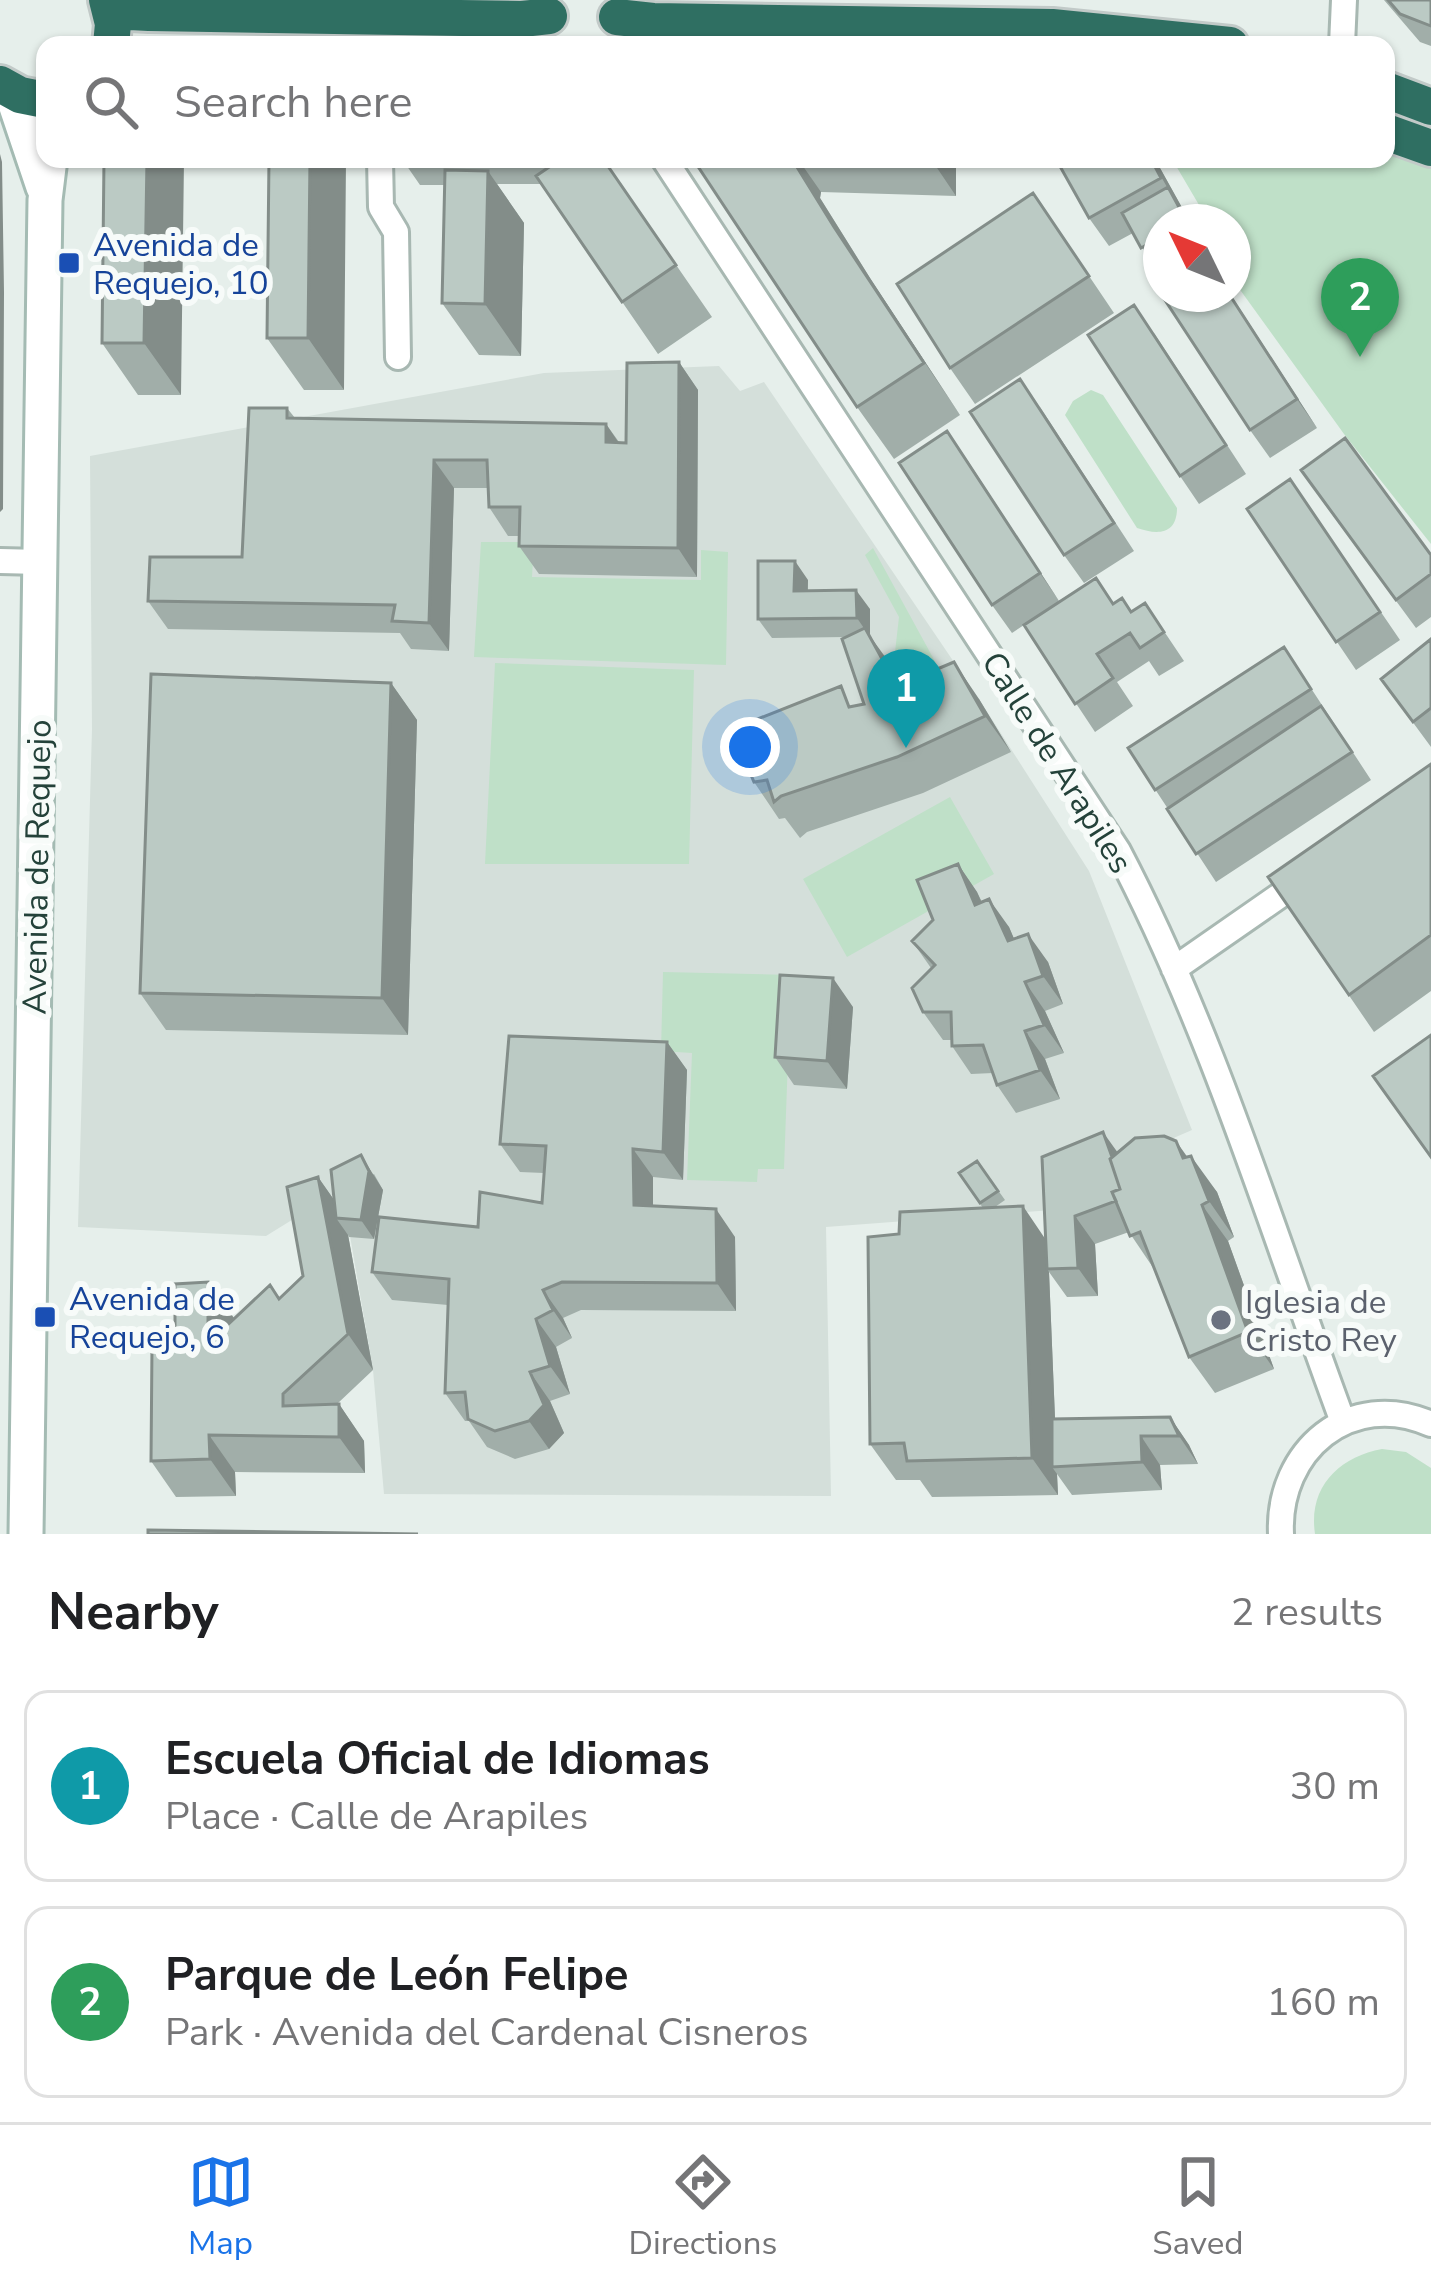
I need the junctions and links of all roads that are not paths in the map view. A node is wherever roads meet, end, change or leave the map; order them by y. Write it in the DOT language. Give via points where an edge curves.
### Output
graph roads {
  1 [pos="1344,0"];
  2 [pos="107,1"];
  3 [pos="498,9"];
  4 [pos="980,12"];
  5 [pos="555,13"];
  6 [pos="612,20"];
  7 [pos="112,36"];
  8 [pos="1142,36"];
  9 [pos="1342,36"];
  10 [pos="19,92"];
  11 [pos="1395,93"];
  12 [pos="1431,107"];
  13 [pos="1395,135"];
  14 [pos="1431,148"];
  15 [pos="36,167"];
  16 [pos="36,168"];
  17 [pos="49,168"];
  18 [pos="380,168"];
  19 [pos="670,168"];
  20 [pos="45,200"];
  21 [pos="398,357"];
  22 [pos="0,561"];
  23 [pos="40,562"];
  24 [pos="1330,860"];
  25 [pos="1174,969"];
  26 [pos="1343,1422"];
  27 [pos="1431,1424"];
  28 [pos="26,1534"];
  29 [pos="1281,1534"];
  1 -- 9 [label="street"];
  2 -- 3 [label="highway" via="149,14"];
  2 -- 7 [label="highway"];
  3 -- 5 [label="highway"];
  4 -- 6 [label="highway"];
  4 -- 8 [label="highway"];
  10 -- 15 [label="main road, Avenida de Requejo"];
  11 -- 12 [label="highway"];
  13 -- 14 [label="highway"];
  16 -- 20 [label="main road, Avenida de Requejo"];
  17 -- 20 [label="main road, Avenida de Requejo"];
  18 -- 21 [label="street" via="381,207 396,232"];
  19 -- 25 [label="street, Calle de Arapiles" via="1118,851"];
  20 -- 23 [label="main road, Avenida de Requejo"];
  22 -- 23 [label="street"];
  23 -- 28 [label="main road, Avenida de Requejo"];
  24 -- 25 [label="street"];
  25 -- 26 [label="street, Calle de Arapiles"];
  26 -- 27 [label="street" via="1378,1413"];
  26 -- 29 [label="street" via="1313,1442 1291,1471"];
}
